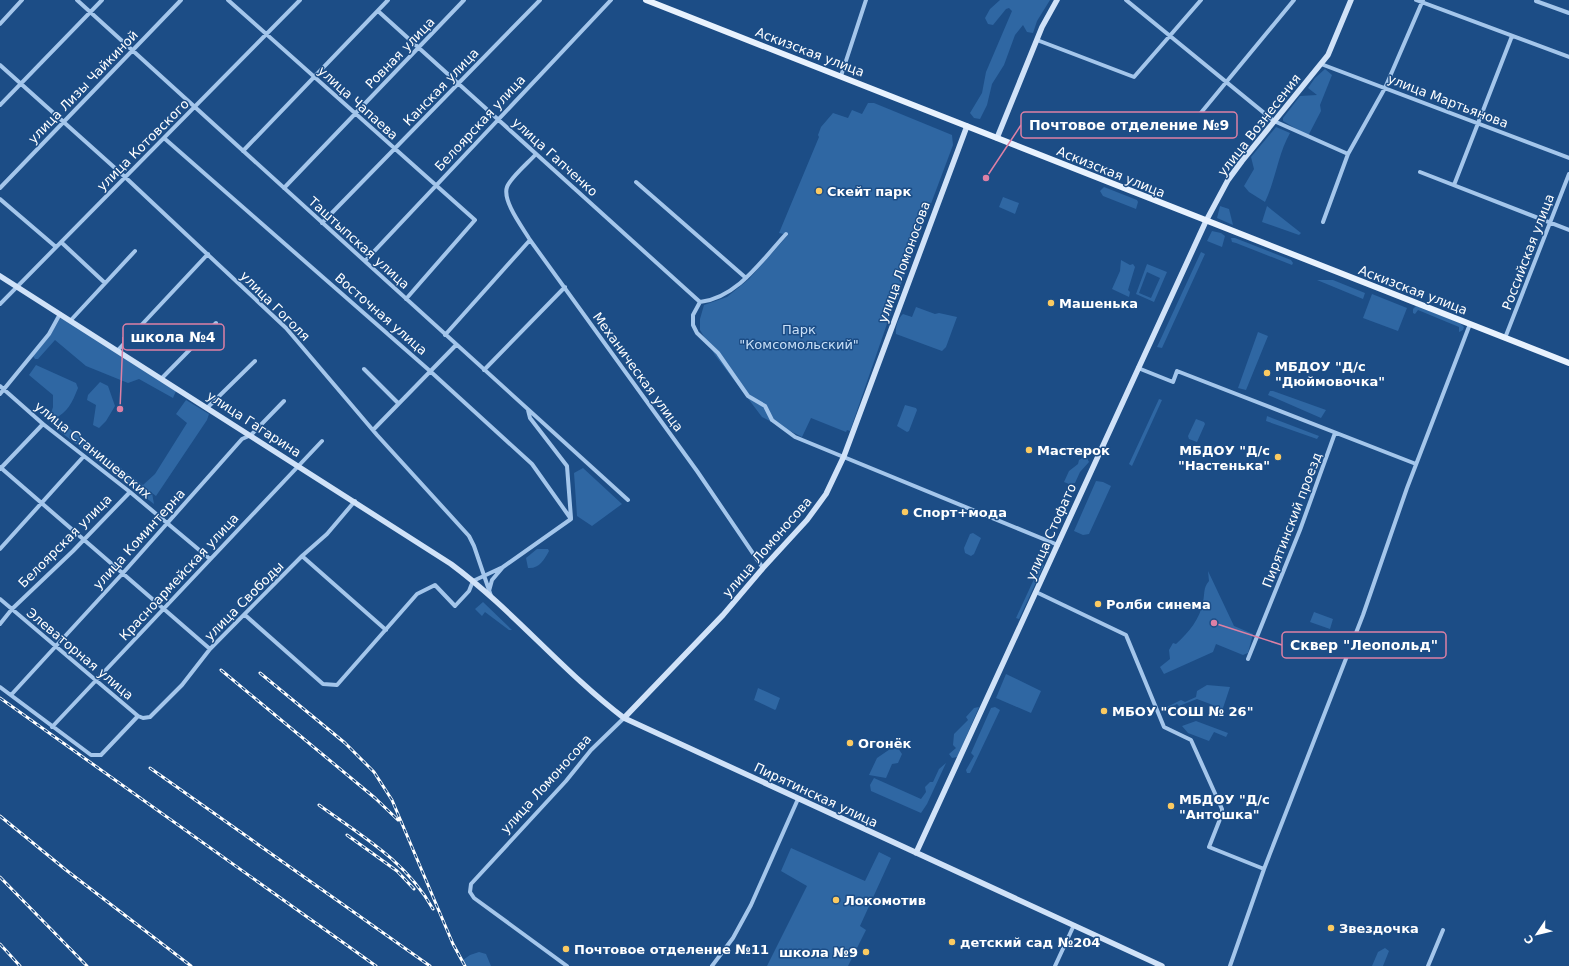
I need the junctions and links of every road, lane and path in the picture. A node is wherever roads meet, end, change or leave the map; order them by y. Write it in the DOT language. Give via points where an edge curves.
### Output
graph roads {
  1 [pos="22,0"];
  2 [pos="77,0"];
  3 [pos="102,0"];
  4 [pos="181,0"];
  5 [pos="228,0"];
  6 [pos="300,0"];
  7 [pos="388,0"];
  8 [pos="464,0"];
  9 [pos="540,0"];
  10 [pos="611,0"];
  11 [pos="648,0"];
  12 [pos="866,0"];
  13 [pos="1057,0"];
  14 [pos="1126,0"];
  15 [pos="1201,0"];
  16 [pos="1294,0"];
  17 [pos="1351,0"];
  18 [pos="1416,0"];
  19 [pos="1423,1"];
  20 [pos="1536,1"];
  21 [pos="378,11"];
  22 [pos="90,12"];
  23 [pos="1569,12"];
  24 [pos="0,24"];
  25 [pos="267,34"];
  26 [pos="1512,36"];
  27 [pos="1170,37"];
  28 [pos="1037,40"];
  29 [pos="419,48"];
  30 [pos="132,50"];
  31 [pos="1569,57"];
  32 [pos="1320,64"];
  33 [pos="0,65"];
  34 [pos="842,76"];
  35 [pos="314,77"];
  36 [pos="1225,83"];
  37 [pos="21,84"];
  38 [pos="458,84"];
  39 [pos="1385,88"];
  40 [pos="0,105"];
  41 [pos="195,107"];
  42 [pos="356,114"];
  43 [pos="498,120"];
  44 [pos="1195,120"];
  45 [pos="1274,121"];
  46 [pos="63,122"];
  47 [pos="1478,123"];
  48 [pos="967,126"];
  49 [pos="164,138"];
  50 [pos="997,138"];
  51 [pos="395,149"];
  52 [pos="243,151"];
  53 [pos="536,154"];
  54 [pos="1348,154"];
  55 [pos="1569,158"];
  56 [pos="1420,172"];
  57 [pos="1569,174"];
  58 [pos="126,177"];
  59 [pos="636,182"];
  60 [pos="1454,185"];
  61 [pos="436,186"];
  62 [pos="0,188"];
  63 [pos="284,188"];
  64 [pos="0,199"];
  65 [pos="1206,221"];
  66 [pos="1323,222"];
  67 [pos="1551,222"];
  68 [pos="322,223"];
  69 [pos="1569,230"];
  70 [pos="786,234"];
  71 [pos="530,240"];
  72 [pos="61,242"];
  73 [pos="56,247"];
  74 [pos="135,251"];
  75 [pos="208,254"];
  76 [pos="365,261"];
  77 [pos="0,276"];
  78 [pos="746,278"];
  79 [pos="105,283"];
  80 [pos="17,287"];
  81 [pos="565,287"];
  82 [pos="406,299"];
  83 [pos="700,302"];
  84 [pos="0,304"];
  85 [pos="60,314"];
  86 [pos="71,320"];
  87 [pos="216,323"];
  88 [pos="1470,324"];
  89 [pos="445,335"];
  90 [pos="1505,338"];
  91 [pos="456,345"];
  92 [pos="118,350"];
  93 [pos="255,361"];
  94 [pos="1569,363"];
  95 [pos="1138,368"];
  96 [pos="364,369"];
  97 [pos="484,370"];
  98 [pos="430,371"];
  99 [pos="162,378"];
  100 [pos="0,386"];
  101 [pos="4,390"];
  102 [pos="0,394"];
  103 [pos="284,401"];
  104 [pos="398,403"];
  105 [pos="208,407"];
  106 [pos="527,409"];
  107 [pos="44,424"];
  108 [pos="373,430"];
  109 [pos="1335,433"];
  110 [pos="252,435"];
  111 [pos="322,441"];
  112 [pos="84,456"];
  113 [pos="844,456"];
  114 [pos="1416,464"];
  115 [pos="298,465"];
  116 [pos="0,468"];
  117 [pos="130,492"];
  118 [pos="628,500"];
  119 [pos="355,501"];
  120 [pos="42,503"];
  121 [pos="571,519"];
  122 [pos="167,523"];
  123 [pos="84,539"];
  124 [pos="1058,545"];
  125 [pos="0,549"];
  126 [pos="302,556"];
  127 [pos="210,559"];
  128 [pos="503,567"];
  129 [pos="763,568"];
  130 [pos="123,573"];
  131 [pos="484,575"];
  132 [pos="473,581"];
  133 [pos="1036,592"];
  134 [pos="490,594"];
  135 [pos="0,599"];
  136 [pos="12,609"];
  137 [pos="164,609"];
  138 [pos="245,615"];
  139 [pos="0,624"];
  140 [pos="386,630"];
  141 [pos="55,646"];
  142 [pos="210,649"];
  143 [pos="1248,659"];
  144 [pos="96,680"];
  145 [pos="0,687"];
  146 [pos="11,695"];
  147 [pos="138,716"];
  148 [pos="150,717"];
  149 [pos="624,718"];
  150 [pos="52,727"];
  151 [pos="798,799"];
  152 [pos="916,853"];
  153 [pos="1264,869"];
  154 [pos="1074,925"];
  155 [pos="1443,930"];
  156 [pos="567,966"];
  157 [pos="712,966"];
  158 [pos="1055,966"];
  159 [pos="1162,966"];
  160 [pos="1230,966"];
  161 [pos="1428,966"];
  1 -- 24 [label="street"];
  2 -- 22 [label="street, Таштыпская улица"];
  3 -- 22 [label="street"];
  4 -- 30 [label="street, улица Лизы Чайкиной"];
  5 -- 25 [label="street, улица Чапаева"];
  6 -- 25 [label="street, улица Котовского"];
  7 -- 21 [label="street"];
  8 -- 29 [label="street, Ровная улица"];
  9 -- 38 [label="street, Канская улица"];
  10 -- 43 [label="street, Белоярская улица"];
  11 -- 34 [label="main road, Аскизская улица"];
  12 -- 34 [label="street"];
  13 -- 28 [label="street"];
  14 -- 27 [label="street"];
  15 -- 27 [label="street"];
  16 -- 36 [label="street"];
  17 -- 32 [label="street, улица Вознесения" via="1328,55"];
  18 -- 19 [label="street"];
  19 -- 26 [label="street"];
  19 -- 39 [label="street"];
  20 -- 23 [label="street"];
  21 -- 29 [label="street, улица Гапченко"];
  21 -- 35 [label="street"];
  22 -- 30 [label="street, Таштыпская улица"];
  22 -- 37 [label="street"];
  25 -- 35 [label="street, улица Чапаева"];
  25 -- 41 [label="street, улица Котовского"];
  26 -- 31 [label="street"];
  26 -- 47 [label="street"];
  27 -- 28 [label="street" via="1134,77"];
  27 -- 36 [label="street"];
  28 -- 50 [label="street"];
  29 -- 38 [label="street, улица Гапченко"];
  29 -- 42 [label="street, Ровная улица"];
  30 -- 41 [label="street, Таштыпская улица"];
  30 -- 46 [label="street, улица Лизы Чайкиной"];
  32 -- 39 [label="street, улица Мартьянова"];
  32 -- 45 [label="street, улица Вознесения"];
  33 -- 37 [label="street, улица Гоголя"];
  34 -- 48 [label="main road, Аскизская улица"];
  35 -- 42 [label="street, улица Чапаева"];
  35 -- 52 [label="street"];
  36 -- 44 [label="street"];
  36 -- 45 [label="street"];
  37 -- 40 [label="street"];
  37 -- 46 [label="street, улица Гоголя"];
  38 -- 43 [label="street, улица Гапченко"];
  38 -- 51 [label="street, Канская улица"];
  39 -- 47 [label="street, улица Мартьянова"];
  39 -- 54 [label="street"];
  41 -- 49 [label="street, улица Котовского"];
  41 -- 52 [label="street, Таштыпская улица"];
  42 -- 51 [label="street, улица Чапаева"];
  42 -- 63 [label="street, Ровная улица"];
  43 -- 53 [label="street, улица Гапченко"];
  43 -- 61 [label="street, Белоярская улица"];
  45 -- 54 [label="street"];
  45 -- 65 [label="street, улица Вознесения" via="1228,180"];
  46 -- 58 [label="street, улица Гоголя"];
  46 -- 62 [label="street, улица Лизы Чайкиной"];
  47 -- 55 [label="street, улица Мартьянова"];
  47 -- 60 [label="street"];
  48 -- 50 [label="main road, Аскизская улица"];
  48 -- 113 [label="street, улица Ломоносова"];
  49 -- 58 [label="street, улица Котовского"];
  49 -- 98 [label="street, Восточная улица"];
  50 -- 65 [label="main road, Аскизская улица"];
  51 -- 61 [label="street, улица Чапаева"];
  51 -- 68 [label="street, Канская улица"];
  52 -- 63 [label="street, Таштыпская улица"];
  53 -- 71 [label="street, Механическая улица" via="507,186 505,196"];
  53 -- 83 [label="street, улица Гапченко"];
  54 -- 66 [label="street"];
  56 -- 60 [label="street"];
  57 -- 67 [label="street, Российская улица"];
  58 -- 72 [label="street, улица Котовского"];
  58 -- 75 [label="street, улица Гоголя"];
  59 -- 78 [label="street"];
  60 -- 67 [label="street"];
  61 -- 76 [label="street, Белоярская улица"];
  61 -- 82 [label="street, улица Чапаева" via="475,220"];
  63 -- 68 [label="street, Таштыпская улица"];
  64 -- 73 [label="street"];
  65 -- 88 [label="main road, Аскизская улица"];
  65 -- 95 [label="street, улица Стофато"];
  67 -- 69 [label="street"];
  67 -- 90 [label="street, Российская улица"];
  68 -- 76 [label="street, Таштыпская улица"];
  70 -- 78 [label="street"];
  71 -- 81 [label="street, Механическая улица"];
  71 -- 89 [label="street"];
  72 -- 73 [label="street, улица Котовского"];
  72 -- 79 [label="street"];
  73 -- 80 [label="street, улица Котовского"];
  74 -- 79 [label="street"];
  75 -- 92 [label="street"];
  75 -- 108 [label="street, улица Гоголя" via="286,328"];
  76 -- 82 [label="street, Таштыпская улица"];
  77 -- 80 [label="street, улица Гагарина"];
  78 -- 83 [label="street" via="724,296"];
  79 -- 86 [label="street"];
  80 -- 84 [label="street, улица Котовского"];
  80 -- 85 [label="street, улица Гагарина"];
  81 -- 97 [label="street"];
  81 -- 129 [label="street, Механическая улица"];
  82 -- 89 [label="street, Таштыпская улица"];
  83 -- 113 [label="street" via="693,315 693,325 697,333 718,354 748,396 765,406 772,420 795,437"];
  85 -- 86 [label="street, улица Гагарина"];
  85 -- 101 [label="street" via="49,334"];
  86 -- 92 [label="street, улица Гагарина"];
  87 -- 99 [label="street"];
  88 -- 90 [label="main road, Аскизская улица"];
  88 -- 114 [label="street"];
  89 -- 91 [label="street, Таштыпская улица"];
  90 -- 94 [label="main road, Аскизская улица"];
  91 -- 97 [label="street, Таштыпская улица"];
  91 -- 98 [label="street"];
  92 -- 99 [label="street, улица Гагарина"];
  93 -- 105 [label="street"];
  95 -- 109 [label="street" via="1173,382 1177,371"];
  95 -- 124 [label="street, улица Стофато"];
  96 -- 104 [label="street"];
  97 -- 106 [label="street, Таштыпская улица"];
  98 -- 104 [label="street"];
  98 -- 121 [label="street, Восточная улица" via="532,464"];
  99 -- 105 [label="street, улица Гагарина"];
  100 -- 101 [label="street, улица Станишевских"];
  101 -- 102 [label="street"];
  101 -- 107 [label="street, улица Станишевских"];
  103 -- 110 [label="street, улица Коминтерна"];
  104 -- 108 [label="street"];
  105 -- 110 [label="street, улица Гагарина"];
  106 -- 118 [label="street, Таштыпская улица"];
  106 -- 121 [label="street" via="530,418 567,466"];
  107 -- 112 [label="street, улица Станишевских"];
  107 -- 116 [label="street"];
  108 -- 131 [label="street, улица Гоголя" via="469,536"];
  109 -- 114 [label="street"];
  109 -- 143 [label="street, Пирятинский проезд" via="1300,530"];
  110 -- 115 [label="street, улица Гагарина"];
  110 -- 122 [label="street, улица Коминтерна" via="242,439"];
  111 -- 115 [label="street, Красноармейская улица"];
  112 -- 117 [label="street, улица Станишевских"];
  112 -- 120 [label="street"];
  113 -- 124 [label="street"];
  113 -- 129 [label="street, улица Ломоносова" via="826,494 807,520"];
  114 -- 153 [label="street" via="1362,615"];
  115 -- 119 [label="street, улица Гагарина"];
  115 -- 127 [label="street, Красноармейская улица"];
  116 -- 120 [label="street"];
  117 -- 122 [label="street, улица Станишевских"];
  117 -- 123 [label="street, Белоярская улица"];
  119 -- 126 [label="street, улица Свободы" via="327,534"];
  119 -- 132 [label="street, улица Гагарина"];
  120 -- 123 [label="street"];
  120 -- 125 [label="street"];
  121 -- 128 [label="street"];
  122 -- 127 [label="street, улица Станишевских"];
  122 -- 130 [label="street, улица Коминтерна"];
  123 -- 130 [label="street"];
  123 -- 136 [label="street, Белоярская улица"];
  124 -- 133 [label="street, улица Стофато"];
  126 -- 138 [label="street, улица Свободы"];
  126 -- 140 [label="street"];
  127 -- 137 [label="street, Красноармейская улица"];
  128 -- 131 [label="street"];
  128 -- 134 [label="street" via="492,580"];
  129 -- 149 [label="street, улица Ломоносова" via="723,615"];
  130 -- 137 [label="street"];
  130 -- 141 [label="street, улица Коминтерна"];
  131 -- 132 [label="street"];
  131 -- 134 [label="street, улица Гоголя"];
  132 -- 134 [label="street, улица Гагарина"];
  132 -- 140 [label="street" via="469,591 455,606 435,585 417,594"];
  133 -- 152 [label="street, улица Стофато"];
  133 -- 153 [label="street" via="1126,635 1164,728 1191,740 1222,809 1209,847"];
  134 -- 149 [label="street, Пирятинская улица"];
  135 -- 136 [label="street, Элеваторная улица"];
  136 -- 139 [label="street, Белоярская улица"];
  136 -- 141 [label="street, Элеваторная улица"];
  137 -- 142 [label="street"];
  137 -- 144 [label="street, Красноармейская улица"];
  138 -- 140 [label="street" via="323,684 337,685"];
  138 -- 142 [label="street, улица Свободы"];
  141 -- 144 [label="street, Элеваторная улица"];
  141 -- 146 [label="street, улица Коминтерна"];
  142 -- 148 [label="street, улица Свободы" via="182,685"];
  144 -- 147 [label="street, Элеваторная улица"];
  144 -- 150 [label="street, Красноармейская улица"];
  145 -- 146 [label="street"];
  146 -- 150 [label="street"];
  147 -- 148 [label="street, Элеваторная улица"];
  147 -- 150 [label="street" via="101,755 91,755"];
  149 -- 151 [label="street, Пирятинская улица"];
  149 -- 156 [label="street, улица Ломоносова" via="596,745 470,884 470,892 474,898"];
  151 -- 152 [label="street, Пирятинская улица"];
  151 -- 157 [label="street" via="751,906 733,938"];
  152 -- 154 [label="street, Пирятинская улица"];
  153 -- 160 [label="street"];
  154 -- 158 [label="street"];
  154 -- 159 [label="street, Пирятинская улица"];
  155 -- 161 [label="street"];
}
